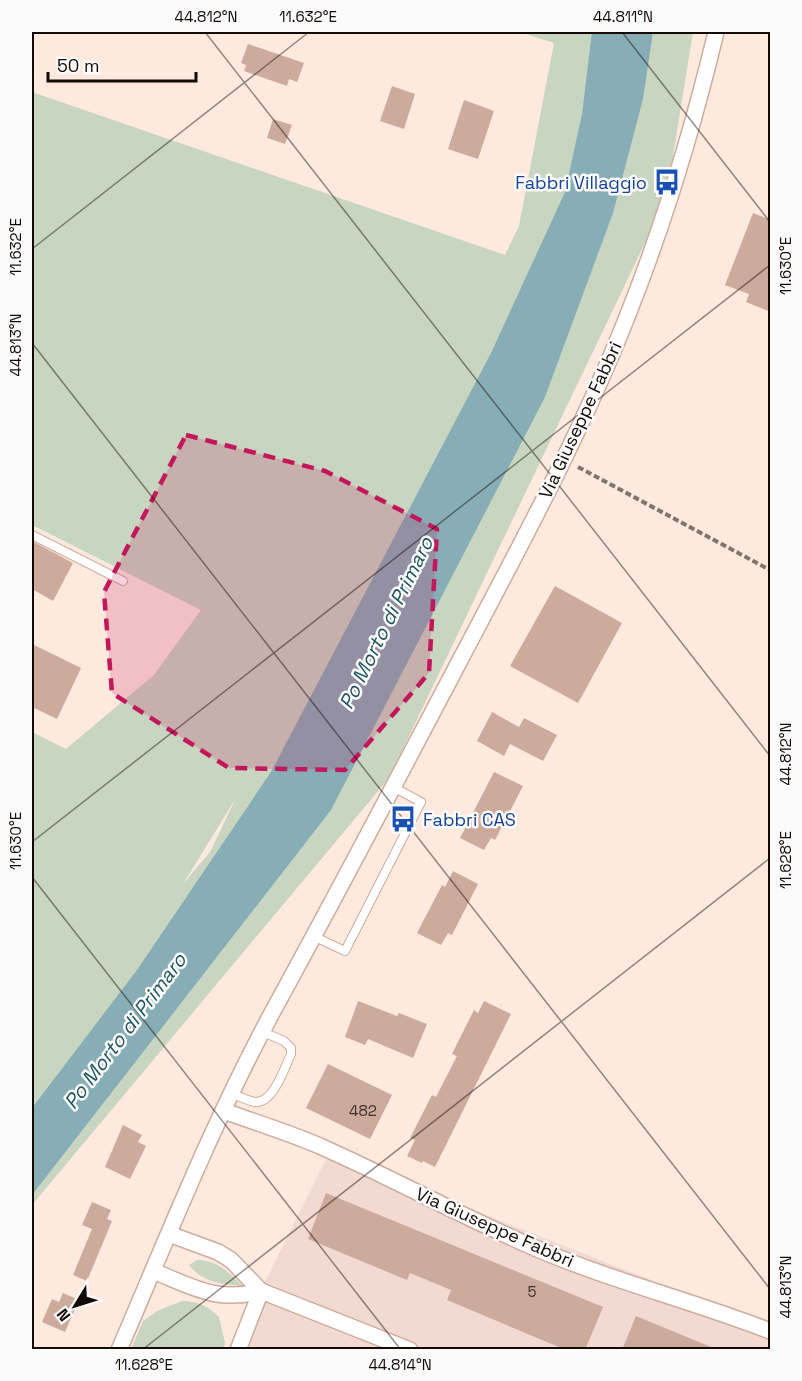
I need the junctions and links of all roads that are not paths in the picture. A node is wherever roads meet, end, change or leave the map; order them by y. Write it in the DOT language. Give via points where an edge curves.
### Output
graph roads {
  1 [pos="716,32"];
  2 [pos="32,536"];
  3 [pos="123,581"];
  4 [pos="393,787"];
  5 [pos="315,937"];
  6 [pos="263,1032"];
  7 [pos="232,1094"];
  8 [pos="224,1111"];
  9 [pos="169,1234"];
  10 [pos="153,1271"];
  11 [pos="261,1291"];
  12 [pos="771,1331"];
  13 [pos="119,1350"];
  14 [pos="238,1350"];
  15 [pos="410,1350"];
  1 -- 4 [label="street, Via Giuseppe Fabbri" via="655,242 627,318 563,460"];
  2 -- 3 [label="lane"];
  4 -- 5 [label="street, Via Giuseppe Fabbri"];
  4 -- 5 [label="lane" via="422,802 345,951"];
  5 -- 6 [label="street, Via Giuseppe Fabbri"];
  6 -- 7 [label="street, Via Giuseppe Fabbri"];
  6 -- 7 [label="lane" via="291,1048 272,1093 261,1102"];
  7 -- 8 [label="street, Via Giuseppe Fabbri"];
  8 -- 9 [label="street, Via Giuseppe Fabbri"];
  8 -- 12 [label="street, Via Giuseppe Fabbri" via="319,1146 566,1260"];
  9 -- 10 [label="street, Via Giuseppe Fabbri"];
  9 -- 11 [label="street" via="231,1260"];
  10 -- 11 [label="street" via="221,1296"];
  10 -- 13 [label="street, Via Giuseppe Fabbri"];
  11 -- 14 [label="street"];
  11 -- 15 [label="street"];
}
